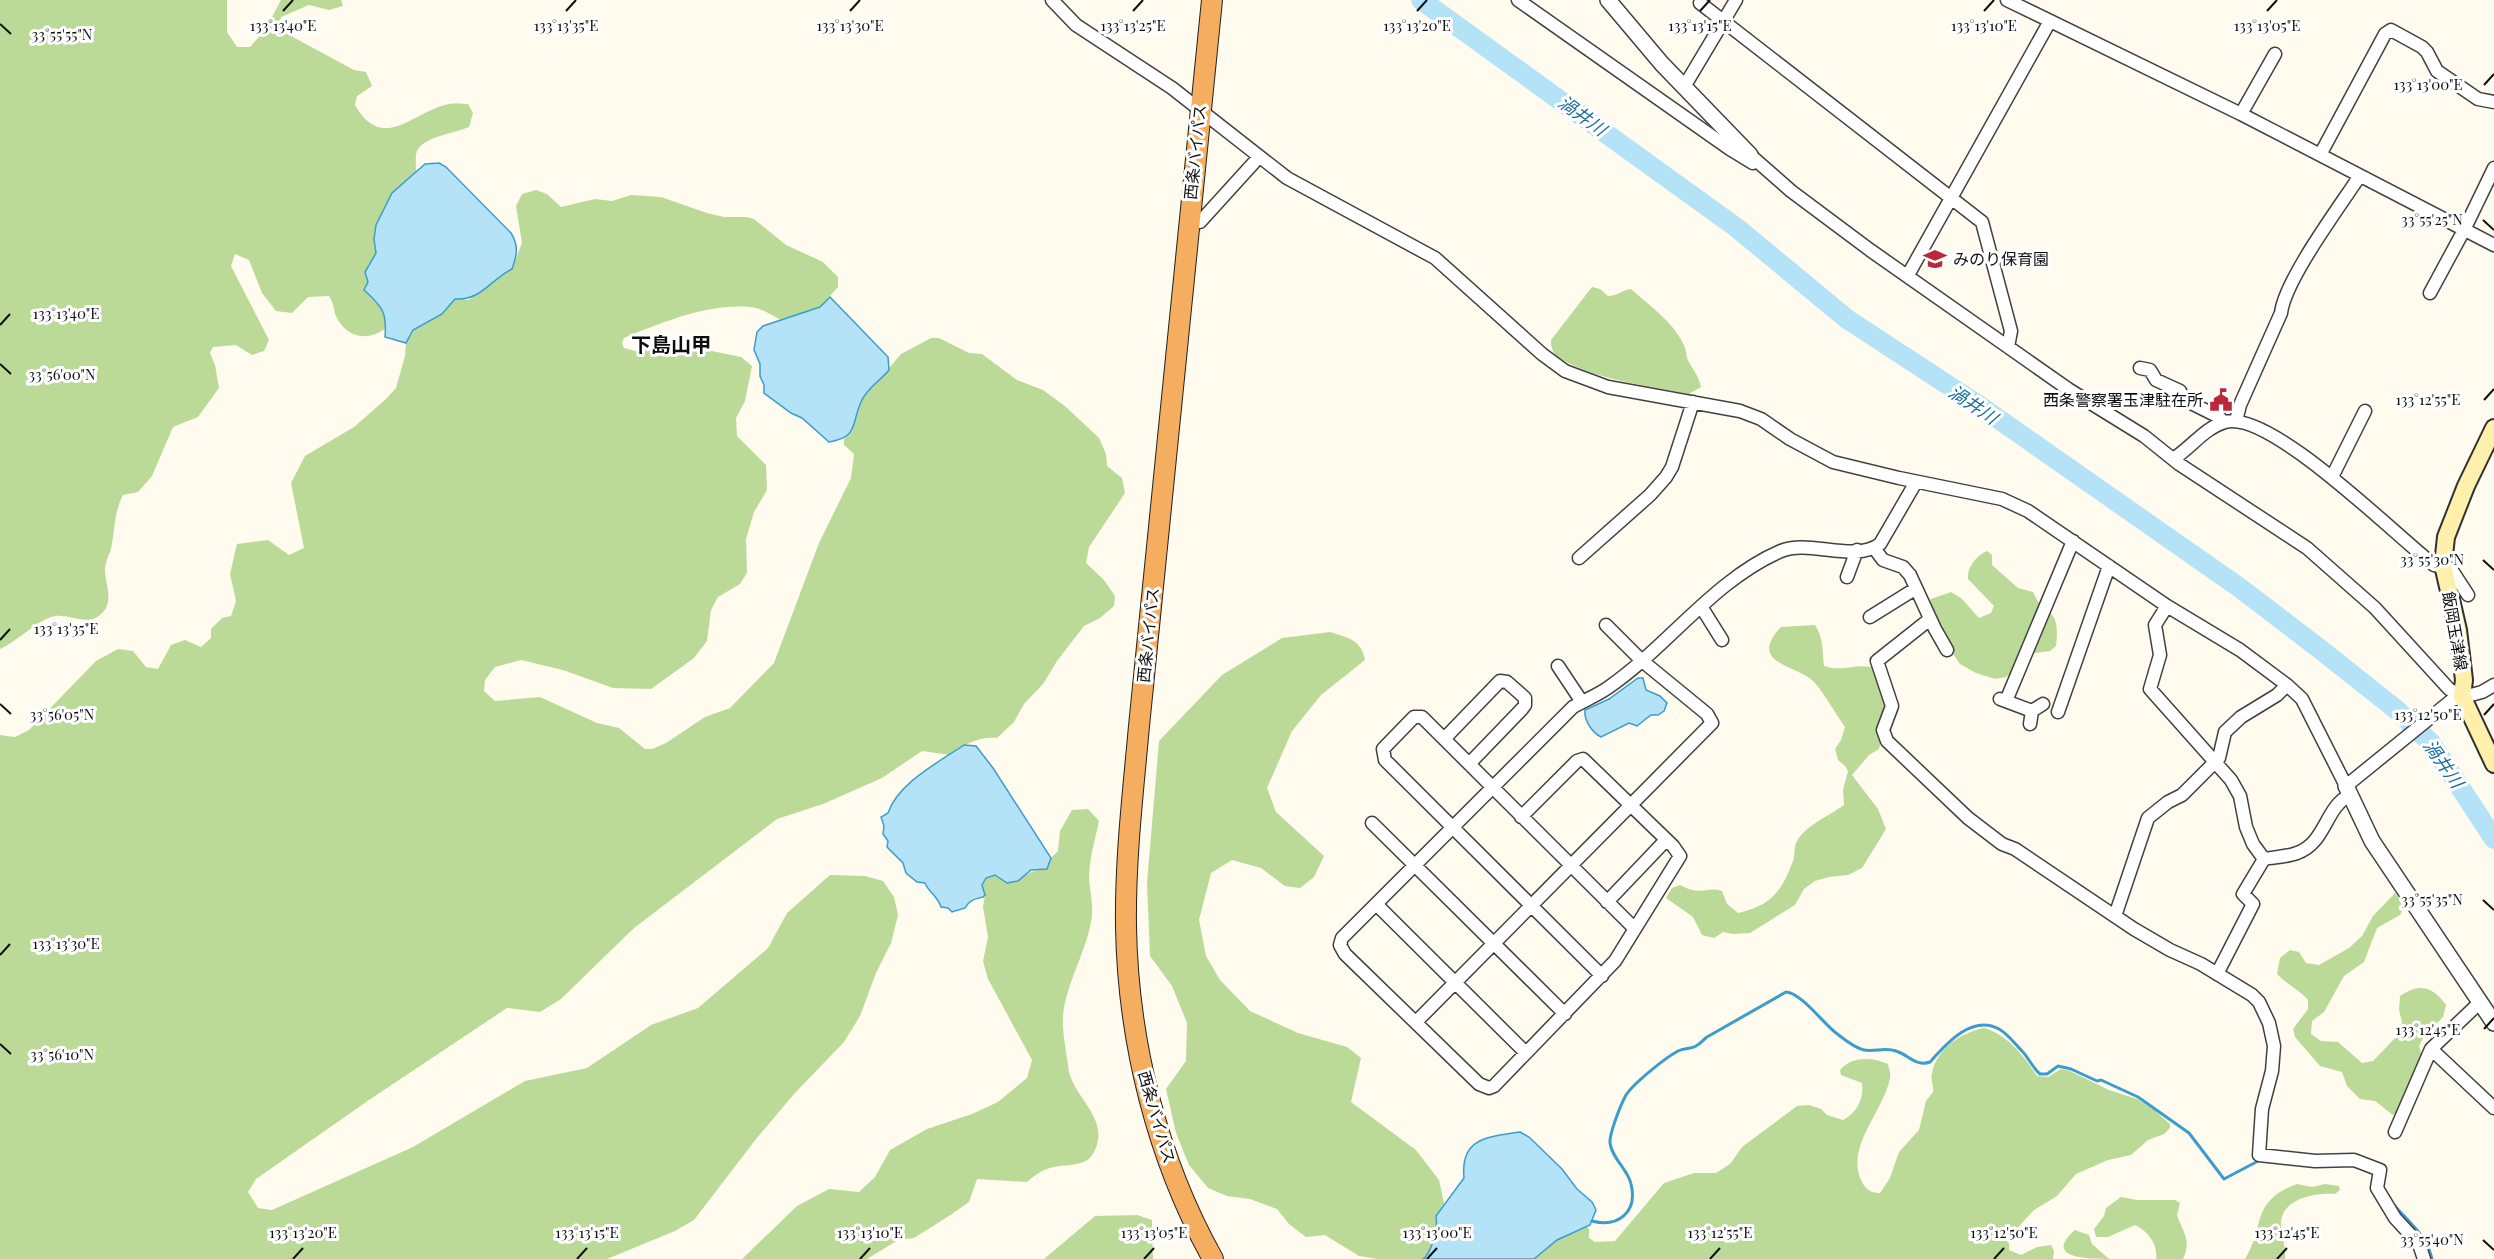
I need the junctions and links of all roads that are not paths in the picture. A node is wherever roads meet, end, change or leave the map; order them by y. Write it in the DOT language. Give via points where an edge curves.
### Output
graph roads {
  1 [pos="1052,0"];
  2 [pos="1212,0"];
  3 [pos="1518,0"];
  4 [pos="1608,0"];
  5 [pos="1736,0"];
  6 [pos="2007,0"];
  7 [pos="1700,3"];
  8 [pos="2050,21"];
  9 [pos="1725,22"];
  10 [pos="2275,54"];
  11 [pos="1684,87"];
  12 [pos="2494,102"];
  13 [pos="1199,108"];
  14 [pos="2241,114"];
  15 [pos="1750,155"];
  16 [pos="2320,155"];
  17 [pos="1259,157"];
  18 [pos="2494,168"];
  19 [pos="1769,172"];
  20 [pos="2359,177"];
  21 [pos="1952,199"];
  22 [pos="1188,221"];
  23 [pos="2464,230"];
  24 [pos="2494,245"];
  25 [pos="1908,275"];
  26 [pos="2430,292"];
  27 [pos="2008,346"];
  28 [pos="2140,368"];
  29 [pos="1693,402"];
  30 [pos="2365,411"];
  31 [pos="2236,421"];
  32 [pos="2223,422"];
  33 [pos="2492,437"];
  34 [pos="2173,459"];
  35 [pos="2332,477"];
  36 [pos="1916,482"];
  37 [pos="2073,541"];
  38 [pos="1874,548"];
  39 [pos="1857,550"];
  40 [pos="1579,558"];
  41 [pos="2109,566"];
  42 [pos="2443,568"];
  43 [pos="1847,577"];
  44 [pos="1915,589"];
  45 [pos="2468,595"];
  46 [pos="2167,606"];
  47 [pos="1702,608"];
  48 [pos="1870,617"];
  49 [pos="1930,619"];
  50 [pos="1606,625"];
  51 [pos="1722,640"];
  52 [pos="1947,650"];
  53 [pos="1641,660"];
  54 [pos="1558,666"];
  55 [pos="2287,685"];
  56 [pos="2494,685"];
  57 [pos="2457,698"];
  58 [pos="1582,702"];
  59 [pos="2058,712"];
  60 [pos="2035,713"];
  61 [pos="1444,740"];
  62 [pos="2216,761"];
  63 [pos="1469,764"];
  64 [pos="2494,764"];
  65 [pos="1492,788"];
  66 [pos="2348,790"];
  67 [pos="1631,805"];
  68 [pos="1521,817"];
  69 [pos="1372,823"];
  70 [pos="1453,827"];
  71 [pos="1666,840"];
  72 [pos="2264,859"];
  73 [pos="1415,865"];
  74 [pos="1570,866"];
  75 [pos="1607,902"];
  76 [pos="1376,904"];
  77 [pos="1531,906"];
  78 [pos="2115,916"];
  79 [pos="1635,929"];
  80 [pos="1493,944"];
  81 [pos="2217,974"];
  82 [pos="1602,976"];
  83 [pos="2466,981"];
  84 [pos="1455,982"];
  85 [pos="2476,1006"];
  86 [pos="1565,1014"];
  87 [pos="1416,1022"];
  88 [pos="2494,1023"];
  89 [pos="2494,1034"];
  90 [pos="2431,1049"];
  91 [pos="1526,1053"];
  92 [pos="2494,1108"];
  93 [pos="2395,1132"];
  94 [pos="1213,1259"];
  95 [pos="2424,1259"];
  1 -- 13 [label="street" via="1076,25"];
  2 -- 13 [label="highway, 西条バイパス"];
  3 -- 19 [label="street" via="1730,149"];
  4 -- 11 [label="street"];
  5 -- 9 [label="street"];
  6 -- 8 [label="street"];
  7 -- 9 [label="street"];
  8 -- 14 [label="street"];
  8 -- 21 [label="street"];
  9 -- 11 [label="street"];
  9 -- 21 [label="street"];
  10 -- 14 [label="street"];
  11 -- 15 [label="street"];
  12 -- 16 [label="street" via="2478,99 2437,71 2422,47 2391,30 2385,34"];
  13 -- 17 [label="street"];
  13 -- 22 [label="highway, 西条バイパス"];
  14 -- 16 [label="street"];
  15 -- 19 [label="street"];
  16 -- 20 [label="street"];
  17 -- 22 [label="street" via="1200,222"];
  17 -- 29 [label="street" via="1295,183 1435,258 1565,371 1608,387"];
  18 -- 23 [label="street"];
  19 -- 25 [label="street" via="1826,218"];
  20 -- 23 [label="street"];
  20 -- 31 [label="street" via="2283,300"];
  21 -- 25 [label="street"];
  21 -- 27 [label="street" via="1982,222 2011,331"];
  22 -- 94 [label="highway, 西条バイパス" via="1130,826 1126,927 1129,977 1146,1085 1175,1177"];
  23 -- 24 [label="street"];
  23 -- 26 [label="street"];
  25 -- 27 [label="street"];
  27 -- 34 [label="street"];
  28 -- 32 [label="street" via="2150,370 2156,380 2181,391 2183,399"];
  29 -- 36 [label="street" via="1752,415 1833,462"];
  29 -- 40 [label="street" via="1666,477"];
  30 -- 35 [label="street"];
  31 -- 32 [label="street"];
  31 -- 35 [label="street" via="2249,423 2298,451"];
  32 -- 34 [label="street"];
  33 -- 42 [label="main road, 飯岡玉津線" via="2466,486 2446,537"];
  34 -- 57 [label="street" via="2307,548 2358,591"];
  35 -- 42 [label="street" via="2429,561"];
  36 -- 37 [label="street" via="2014,504"];
  36 -- 38 [label="street"];
  37 -- 41 [label="street"];
  37 -- 60 [label="street" via="2002,700"];
  38 -- 39 [label="street"];
  38 -- 44 [label="street" via="1883,560 1903,567"];
  39 -- 43 [label="street"];
  39 -- 47 [label="street" via="1781,551 1743,572"];
  41 -- 46 [label="street"];
  41 -- 59 [label="street"];
  42 -- 45 [label="street" via="2451,569"];
  42 -- 57 [label="main road, 飯岡玉津線" via="2458,630 2464,680"];
  44 -- 48 [label="street"];
  44 -- 49 [label="street"];
  46 -- 55 [label="street" via="2240,650"];
  46 -- 62 [label="street" via="2155,625 2160,655 2150,688"];
  47 -- 51 [label="street"];
  47 -- 53 [label="street"];
  49 -- 52 [label="street"];
  49 -- 78 [label="street" via="1877,661 1892,706 1883,730 1887,741 1968,818"];
  50 -- 53 [label="street"];
  53 -- 58 [label="street" via="1609,688"];
  53 -- 67 [label="street" via="1707,714 1712,723"];
  54 -- 58 [label="street"];
  55 -- 62 [label="street" via="2225,732 2222,754"];
  55 -- 66 [label="street" via="2302,699"];
  56 -- 57 [label="street"];
  57 -- 64 [label="main road, 飯岡玉津線"];
  57 -- 66 [label="street"];
  58 -- 65 [label="street"];
  61 -- 63 [label="street"];
  61 -- 63 [label="street" via="1500,681 1508,682 1525,698 1525,705"];
  61 -- 70 [label="street" via="1418,716 1382,753"];
  62 -- 72 [label="street" via="2240,796 2246,828"];
  62 -- 78 [label="street" via="2181,795 2148,818"];
  63 -- 65 [label="street"];
  65 -- 68 [label="street"];
  65 -- 70 [label="street"];
  66 -- 72 [label="street" via="2318,839 2297,854"];
  66 -- 83 [label="street" via="2372,841"];
  67 -- 68 [label="street" via="1587,761 1580,759"];
  67 -- 71 [label="street"];
  67 -- 74 [label="street"];
  68 -- 74 [label="street"];
  69 -- 73 [label="street"];
  70 -- 73 [label="street"];
  70 -- 77 [label="street"];
  71 -- 75 [label="street"];
  71 -- 79 [label="street" via="1677,851 1679,861"];
  72 -- 81 [label="street" via="2243,894 2253,904"];
  73 -- 76 [label="street"];
  73 -- 80 [label="street"];
  74 -- 75 [label="street"];
  74 -- 77 [label="street"];
  75 -- 79 [label="street"];
  76 -- 84 [label="street"];
  76 -- 87 [label="street" via="1342,938 1340,945"];
  77 -- 80 [label="street"];
  77 -- 82 [label="street"];
  78 -- 81 [label="street"];
  79 -- 82 [label="street"];
  80 -- 84 [label="street"];
  80 -- 86 [label="street"];
  81 -- 95 [label="street" via="2252,994 2272,1036 2274,1057 2262,1108 2259,1155 2323,1162 2354,1160 2380,1170 2377,1188 2395,1218 2419,1244"];
  82 -- 86 [label="street"];
  83 -- 85 [label="street"];
  83 -- 88 [label="street"];
  84 -- 87 [label="street"];
  84 -- 91 [label="street"];
  85 -- 89 [label="street"];
  85 -- 90 [label="street"];
  86 -- 91 [label="street"];
  87 -- 91 [label="street" via="1484,1087 1494,1086"];
  90 -- 92 [label="street"];
  90 -- 93 [label="street"];
}
